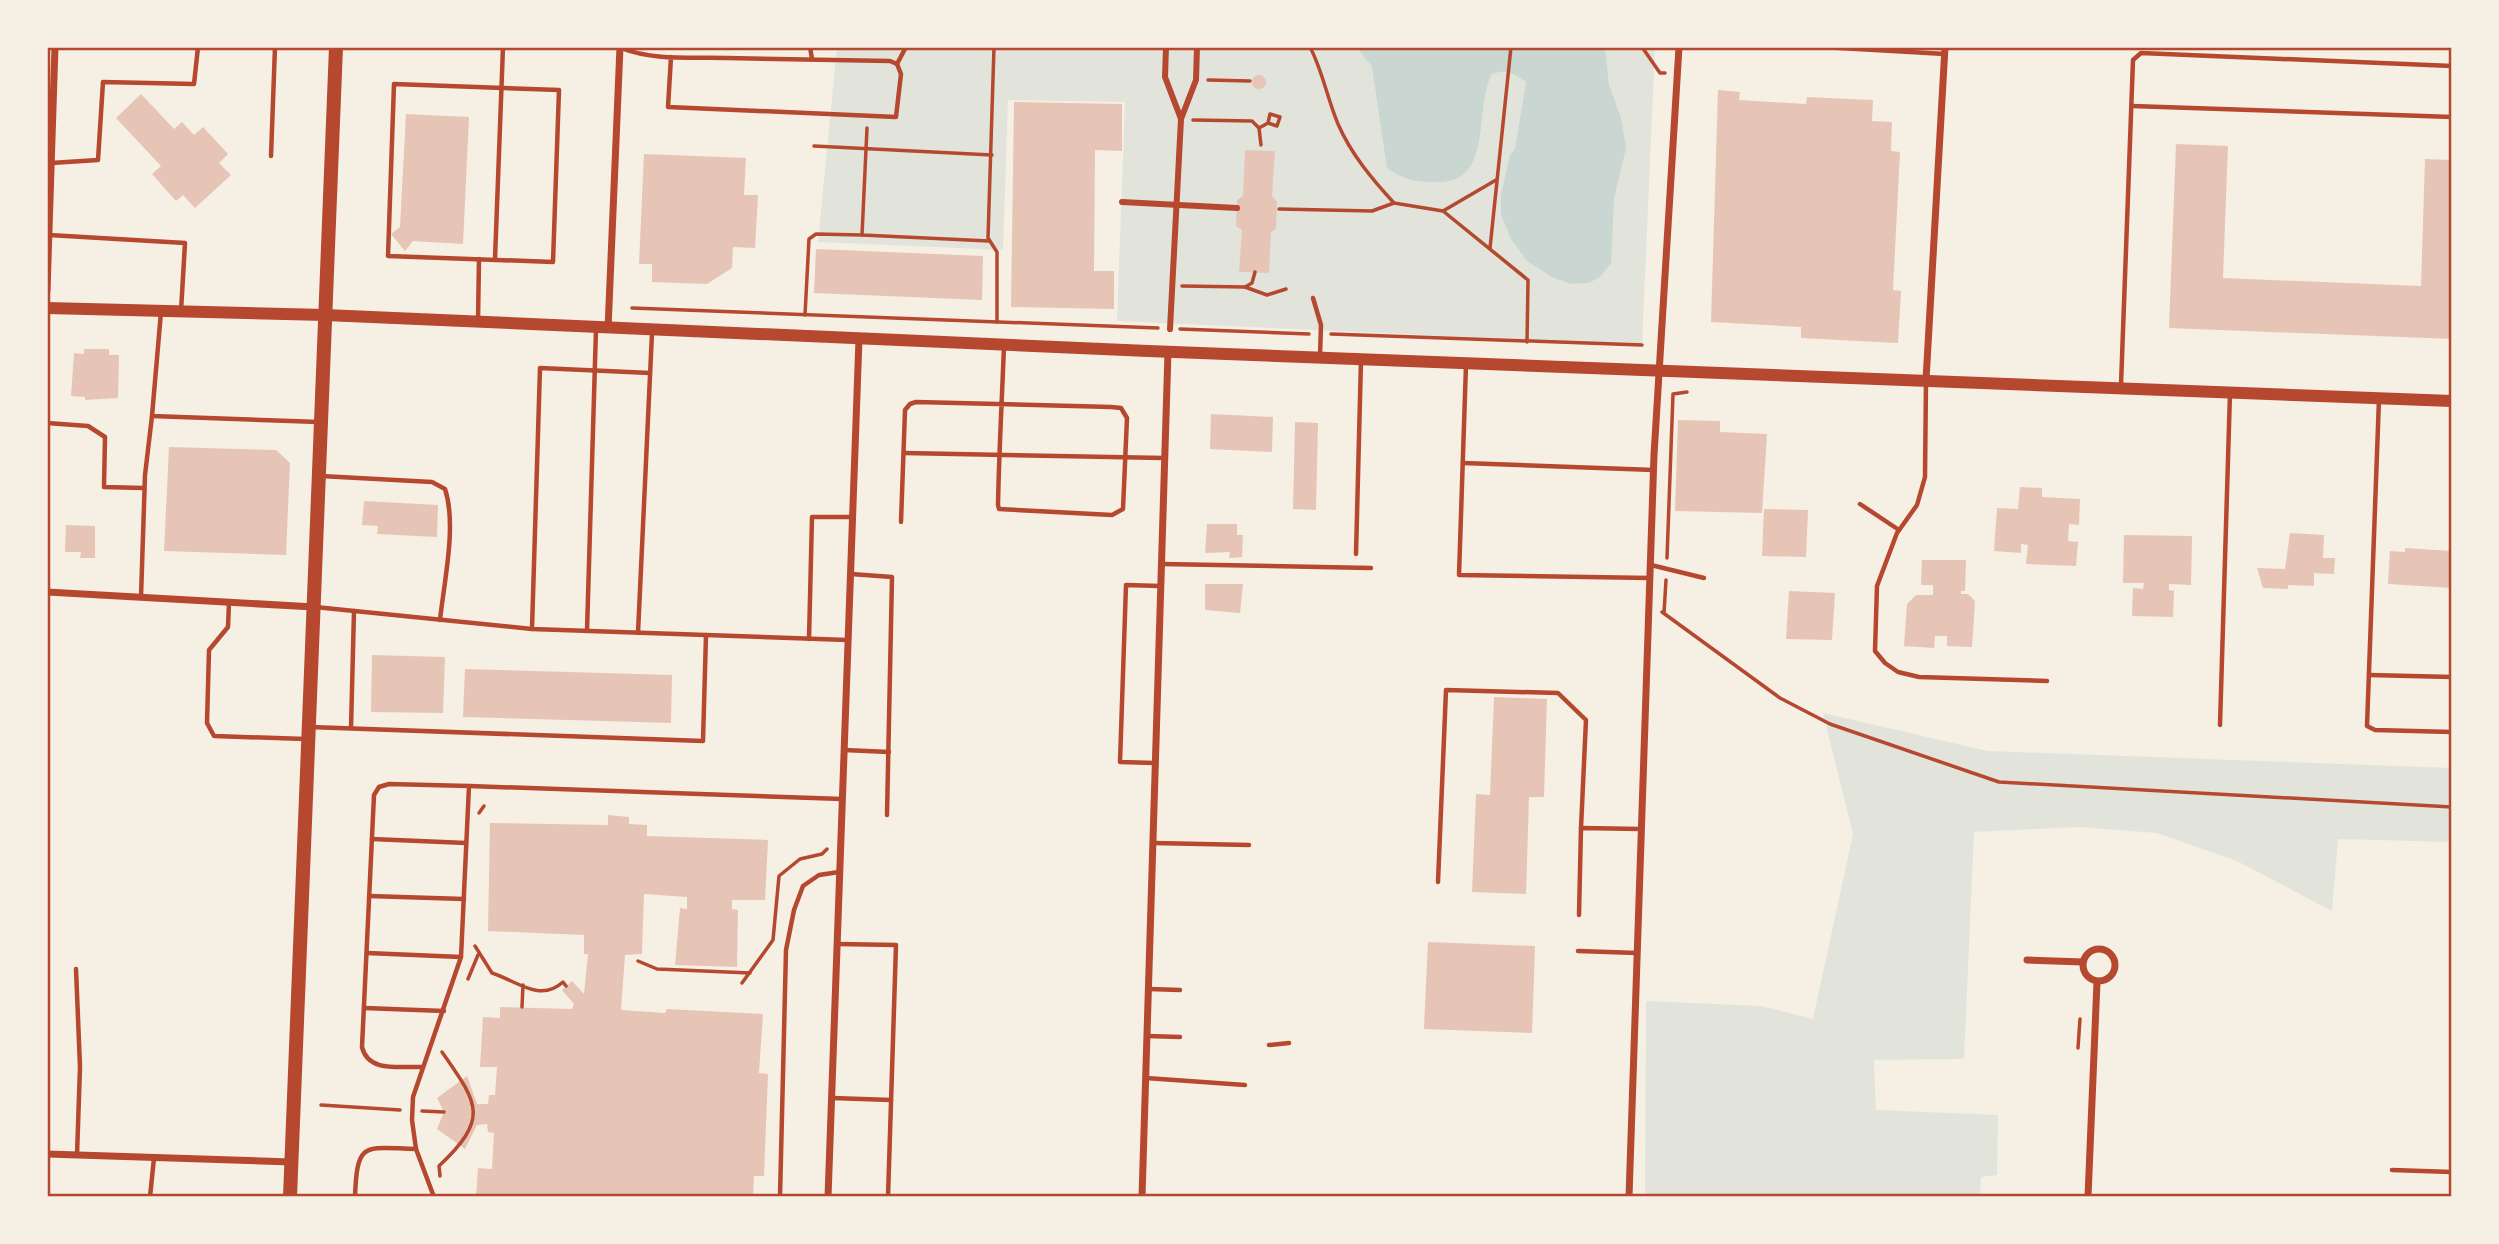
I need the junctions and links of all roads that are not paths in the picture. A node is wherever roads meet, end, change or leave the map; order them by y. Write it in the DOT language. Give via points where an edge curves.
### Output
graph roads {
  1 [pos="55,47"];
  2 [pos="198,47"];
  3 [pos="275,47"];
  4 [pos="336,47"];
  5 [pos="503,47"];
  6 [pos="612,47"];
  7 [pos="620,47"];
  8 [pos="810,47"];
  9 [pos="906,47"];
  10 [pos="1166,47"];
  11 [pos="1197,47"];
  12 [pos="1679,47"];
  13 [pos="1822,47"];
  14 [pos="1846,48"];
  15 [pos="1885,49"];
  16 [pos="1945,51"];
  17 [pos="671,57"];
  18 [pos="812,59"];
  19 [pos="897,64"];
  20 [pos="2452,65"];
  21 [pos="501,88"];
  22 [pos="2132,106"];
  23 [pos="2452,117"];
  24 [pos="1181,119"];
  25 [pos="271,156"];
  26 [pos="50,159"];
  27 [pos="48,202"];
  28 [pos="1122,202"];
  29 [pos="1177,205"];
  30 [pos="1237,208"];
  31 [pos="49,235"];
  32 [pos="479,259"];
  33 [pos="495,260"];
  34 [pos="47,291"];
  35 [pos="1313,298"];
  36 [pos="47,308"];
  37 [pos="161,311"];
  38 [pos="181,312"];
  39 [pos="325,315"];
  40 [pos="478,323"];
  41 [pos="602,328"];
  42 [pos="1170,329"];
  43 [pos="652,331"];
  44 [pos="859,340"];
  45 [pos="1004,345"];
  46 [pos="1168,352"];
  47 [pos="1320,358"];
  48 [pos="1362,359"];
  49 [pos="1466,363"];
  50 [pos="1660,370"];
  51 [pos="595,371"];
  52 [pos="650,373"];
  53 [pos="1926,380"];
  54 [pos="2121,388"];
  55 [pos="2231,392"];
  56 [pos="2379,398"];
  57 [pos="2452,401"];
  58 [pos="1002,406"];
  59 [pos="152,416"];
  60 [pos="321,422"];
  61 [pos="47,423"];
  62 [pos="904,453"];
  63 [pos="1000,457"];
  64 [pos="1165,458"];
  65 [pos="1126,459"];
  66 [pos="1463,463"];
  67 [pos="1654,470"];
  68 [pos="319,476"];
  69 [pos="144,488"];
  70 [pos="1860,504"];
  71 [pos="853,517"];
  72 [pos="901,522"];
  73 [pos="1899,530"];
  74 [pos="1356,554"];
  75 [pos="1162,564"];
  76 [pos="1650,565"];
  77 [pos="1371,568"];
  78 [pos="851,574"];
  79 [pos="1650,578"];
  80 [pos="1704,578"];
  81 [pos="1161,586"];
  82 [pos="47,592"];
  83 [pos="141,597"];
  84 [pos="229,602"];
  85 [pos="315,607"];
  86 [pos="354,611"];
  87 [pos="440,620"];
  88 [pos="532,629"];
  89 [pos="587,631"];
  90 [pos="638,633"];
  91 [pos="706,635"];
  92 [pos="809,639"];
  93 [pos="848,640"];
  94 [pos="2369,675"];
  95 [pos="2452,677"];
  96 [pos="2047,681"];
  97 [pos="2220,725"];
  98 [pos="351,729"];
  99 [pos="2452,732"];
  100 [pos="309,733"];
  101 [pos="844,750"];
  102 [pos="889,752"];
  103 [pos="1156,763"];
  104 [pos="469,786"];
  105 [pos="842,799"];
  106 [pos="887,815"];
  107 [pos="1581,828"];
  108 [pos="1641,829"];
  109 [pos="372,839"];
  110 [pos="466,843"];
  111 [pos="1153,843"];
  112 [pos="1249,845"];
  113 [pos="840,872"];
  114 [pos="1438,882"];
  115 [pos="369,896"];
  116 [pos="464,900"];
  117 [pos="1579,915"];
  118 [pos="837,944"];
  119 [pos="1578,951"];
  120 [pos="366,953"];
  121 [pos="1637,953"];
  122 [pos="461,957"];
  123 [pos="2026,960"];
  124 [pos="2082,962"];
  125 [pos="76,969"];
  126 [pos="2097,982"];
  127 [pos="1149,989"];
  128 [pos="1180,990"];
  129 [pos="364,1007"];
  130 [pos="444,1011"];
  131 [pos="1147,1036"];
  132 [pos="1180,1037"];
  133 [pos="1289,1042"];
  134 [pos="1269,1045"];
  135 [pos="423,1067"];
  136 [pos="1146,1078"];
  137 [pos="1245,1086"];
  138 [pos="831,1098"];
  139 [pos="891,1100"];
  140 [pos="416,1149"];
  141 [pos="47,1154"];
  142 [pos="77,1155"];
  143 [pos="154,1157"];
  144 [pos="291,1161"];
  145 [pos="2392,1170"];
  146 [pos="2452,1172"];
  147 [pos="150,1197"];
  148 [pos="290,1197"];
  149 [pos="355,1197"];
  150 [pos="434,1197"];
  151 [pos="780,1197"];
  152 [pos="828,1197"];
  153 [pos="888,1197"];
  154 [pos="1142,1197"];
  155 [pos="1629,1197"];
  156 [pos="2088,1197"];
  1 -- 26 [label="street"];
  2 -- 26 [label="lane" via="194,84 103,82 98,160"];
  3 -- 25 [label="lane"];
  4 -- 39 [label="highway"];
  5 -- 21 [label="lane"];
  6 -- 7 [label="street"];
  7 -- 17 [label="lane" via="642,56"];
  7 -- 41 [label="street"];
  8 -- 18 [label="lane"];
  9 -- 19 [label="lane"];
  10 -- 24 [label="street" via="1165,77"];
  11 -- 24 [label="street" via="1196,80"];
  12 -- 50 [label="street"];
  13 -- 14 [label="lane"];
  14 -- 15 [label="lane"];
  15 -- 16 [label="lane"];
  16 -- 53 [label="street"];
  17 -- 18 [label="lane"];
  17 -- 19 [label="lane" via="668,107 896,117 901,74"];
  18 -- 19 [label="lane"];
  20 -- 22 [label="lane" via="2141,52 2133,60"];
  21 -- 32 [label="lane" via="394,84 388,256"];
  21 -- 33 [label="lane"];
  21 -- 33 [label="lane" via="559,90 558,130 553,262"];
  22 -- 23 [label="lane"];
  22 -- 54 [label="lane"];
  24 -- 29 [label="street"];
  26 -- 27 [label="street"];
  27 -- 31 [label="street"];
  28 -- 29 [label="street"];
  29 -- 30 [label="street"];
  29 -- 42 [label="street"];
  31 -- 34 [label="street"];
  31 -- 38 [label="lane" via="185,243"];
  32 -- 33 [label="lane"];
  32 -- 40 [label="lane"];
  35 -- 47 [label="lane" via="1321,334"];
  36 -- 37 [label="main road"];
  37 -- 38 [label="main road"];
  37 -- 59 [label="lane"];
  38 -- 39 [label="main road"];
  39 -- 40 [label="main road"];
  39 -- 60 [label="highway"];
  40 -- 41 [label="main road"];
  41 -- 43 [label="main road"];
  41 -- 51 [label="lane"];
  43 -- 44 [label="main road"];
  43 -- 52 [label="lane"];
  44 -- 45 [label="main road"];
  44 -- 71 [label="street"];
  45 -- 46 [label="main road"];
  45 -- 58 [label="lane"];
  46 -- 47 [label="main road"];
  46 -- 64 [label="street"];
  47 -- 48 [label="main road"];
  48 -- 49 [label="main road"];
  48 -- 74 [label="lane"];
  49 -- 50 [label="main road"];
  49 -- 66 [label="lane"];
  50 -- 53 [label="main road"];
  50 -- 67 [label="street"];
  51 -- 52 [label="lane"];
  51 -- 88 [label="lane" via="540,368"];
  51 -- 89 [label="lane"];
  52 -- 90 [label="lane"];
  53 -- 54 [label="main road"];
  53 -- 73 [label="lane" via="1925,477 1917,505"];
  54 -- 55 [label="main road"];
  55 -- 56 [label="main road"];
  55 -- 97 [label="lane"];
  56 -- 57 [label="main road"];
  56 -- 94 [label="lane"];
  58 -- 62 [label="lane" via="909,404"];
  58 -- 63 [label="lane"];
  58 -- 65 [label="lane" via="1121,408 1127,418"];
  59 -- 60 [label="lane"];
  59 -- 69 [label="lane"];
  60 -- 68 [label="highway"];
  61 -- 69 [label="lane" via="88,426 105,437 104,486"];
  62 -- 63 [label="lane"];
  62 -- 72 [label="lane"];
  63 -- 65 [label="lane"];
  63 -- 65 [label="lane" via="1000,510 1112,515 1124,505"];
  64 -- 65 [label="lane"];
  64 -- 75 [label="street"];
  66 -- 67 [label="lane"];
  66 -- 79 [label="lane" via="1459,575"];
  67 -- 76 [label="street"];
  68 -- 85 [label="highway"];
  68 -- 87 [label="lane" via="432,482 445,489 449,501"];
  69 -- 83 [label="lane"];
  70 -- 73 [label="lane"];
  71 -- 78 [label="street"];
  71 -- 92 [label="lane" via="812,517"];
  73 -- 96 [label="lane" via="1877,586 1875,651 1885,663 1919,677"];
  75 -- 77 [label="lane"];
  75 -- 81 [label="street"];
  76 -- 79 [label="street"];
  76 -- 80 [label="lane"];
  78 -- 93 [label="street"];
  78 -- 102 [label="lane" via="892,577"];
  79 -- 108 [label="street"];
  81 -- 103 [label="street"];
  81 -- 103 [label="lane" via="1126,585 1119,762"];
  82 -- 83 [label="street"];
  83 -- 84 [label="street"];
  84 -- 85 [label="street"];
  84 -- 100 [label="lane" via="228,627 209,650 206,723 214,736"];
  85 -- 86 [label="lane"];
  85 -- 100 [label="highway"];
  86 -- 87 [label="lane"];
  86 -- 98 [label="lane"];
  87 -- 88 [label="lane"];
  88 -- 89 [label="lane"];
  89 -- 90 [label="lane"];
  90 -- 91 [label="lane"];
  91 -- 92 [label="lane"];
  91 -- 98 [label="lane" via="703,741"];
  92 -- 93 [label="lane"];
  93 -- 101 [label="street"];
  94 -- 95 [label="lane"];
  94 -- 99 [label="lane" via="2367,726"];
  98 -- 100 [label="lane"];
  100 -- 144 [label="highway"];
  101 -- 102 [label="lane"];
  101 -- 105 [label="street"];
  102 -- 106 [label="lane"];
  103 -- 111 [label="street"];
  104 -- 105 [label="lane"];
  104 -- 109 [label="lane" via="379,787 374,795"];
  104 -- 110 [label="lane"];
  105 -- 113 [label="street"];
  107 -- 108 [label="lane"];
  107 -- 114 [label="lane" via="1586,720 1558,693 1446,690"];
  107 -- 117 [label="lane"];
  108 -- 121 [label="street"];
  109 -- 110 [label="lane"];
  109 -- 115 [label="lane"];
  110 -- 116 [label="lane"];
  111 -- 112 [label="lane"];
  111 -- 127 [label="street"];
  113 -- 118 [label="street"];
  113 -- 151 [label="lane" via="819,875 803,886 789,937"];
  115 -- 116 [label="lane"];
  115 -- 120 [label="lane"];
  116 -- 122 [label="lane"];
  118 -- 138 [label="street"];
  118 -- 139 [label="lane" via="897,945"];
  119 -- 121 [label="lane"];
  120 -- 122 [label="lane"];
  120 -- 129 [label="lane"];
  121 -- 155 [label="street"];
  122 -- 130 [label="lane"];
  123 -- 124 [label="street"];
  124 -- 126 [label="street" via="2084,971"];
  124 -- 126 [label="street" via="2092,949 2113,955 2113,974"];
  125 -- 142 [label="lane"];
  126 -- 156 [label="street"];
  127 -- 128 [label="lane"];
  127 -- 131 [label="street"];
  129 -- 130 [label="lane"];
  129 -- 135 [label="lane" via="365,1058 372,1065"];
  130 -- 135 [label="lane"];
  131 -- 132 [label="lane"];
  131 -- 136 [label="street"];
  133 -- 134 [label="lane"];
  135 -- 140 [label="lane" via="413,1097"];
  136 -- 137 [label="lane"];
  136 -- 154 [label="street"];
  138 -- 139 [label="lane"];
  138 -- 152 [label="street"];
  139 -- 153 [label="lane"];
  140 -- 149 [label="lane" via="369,1148 361,1154"];
  140 -- 150 [label="lane"];
  141 -- 142 [label="street"];
  142 -- 143 [label="street"];
  143 -- 144 [label="street"];
  143 -- 147 [label="lane"];
  144 -- 148 [label="highway"];
  145 -- 146 [label="lane"];
}
